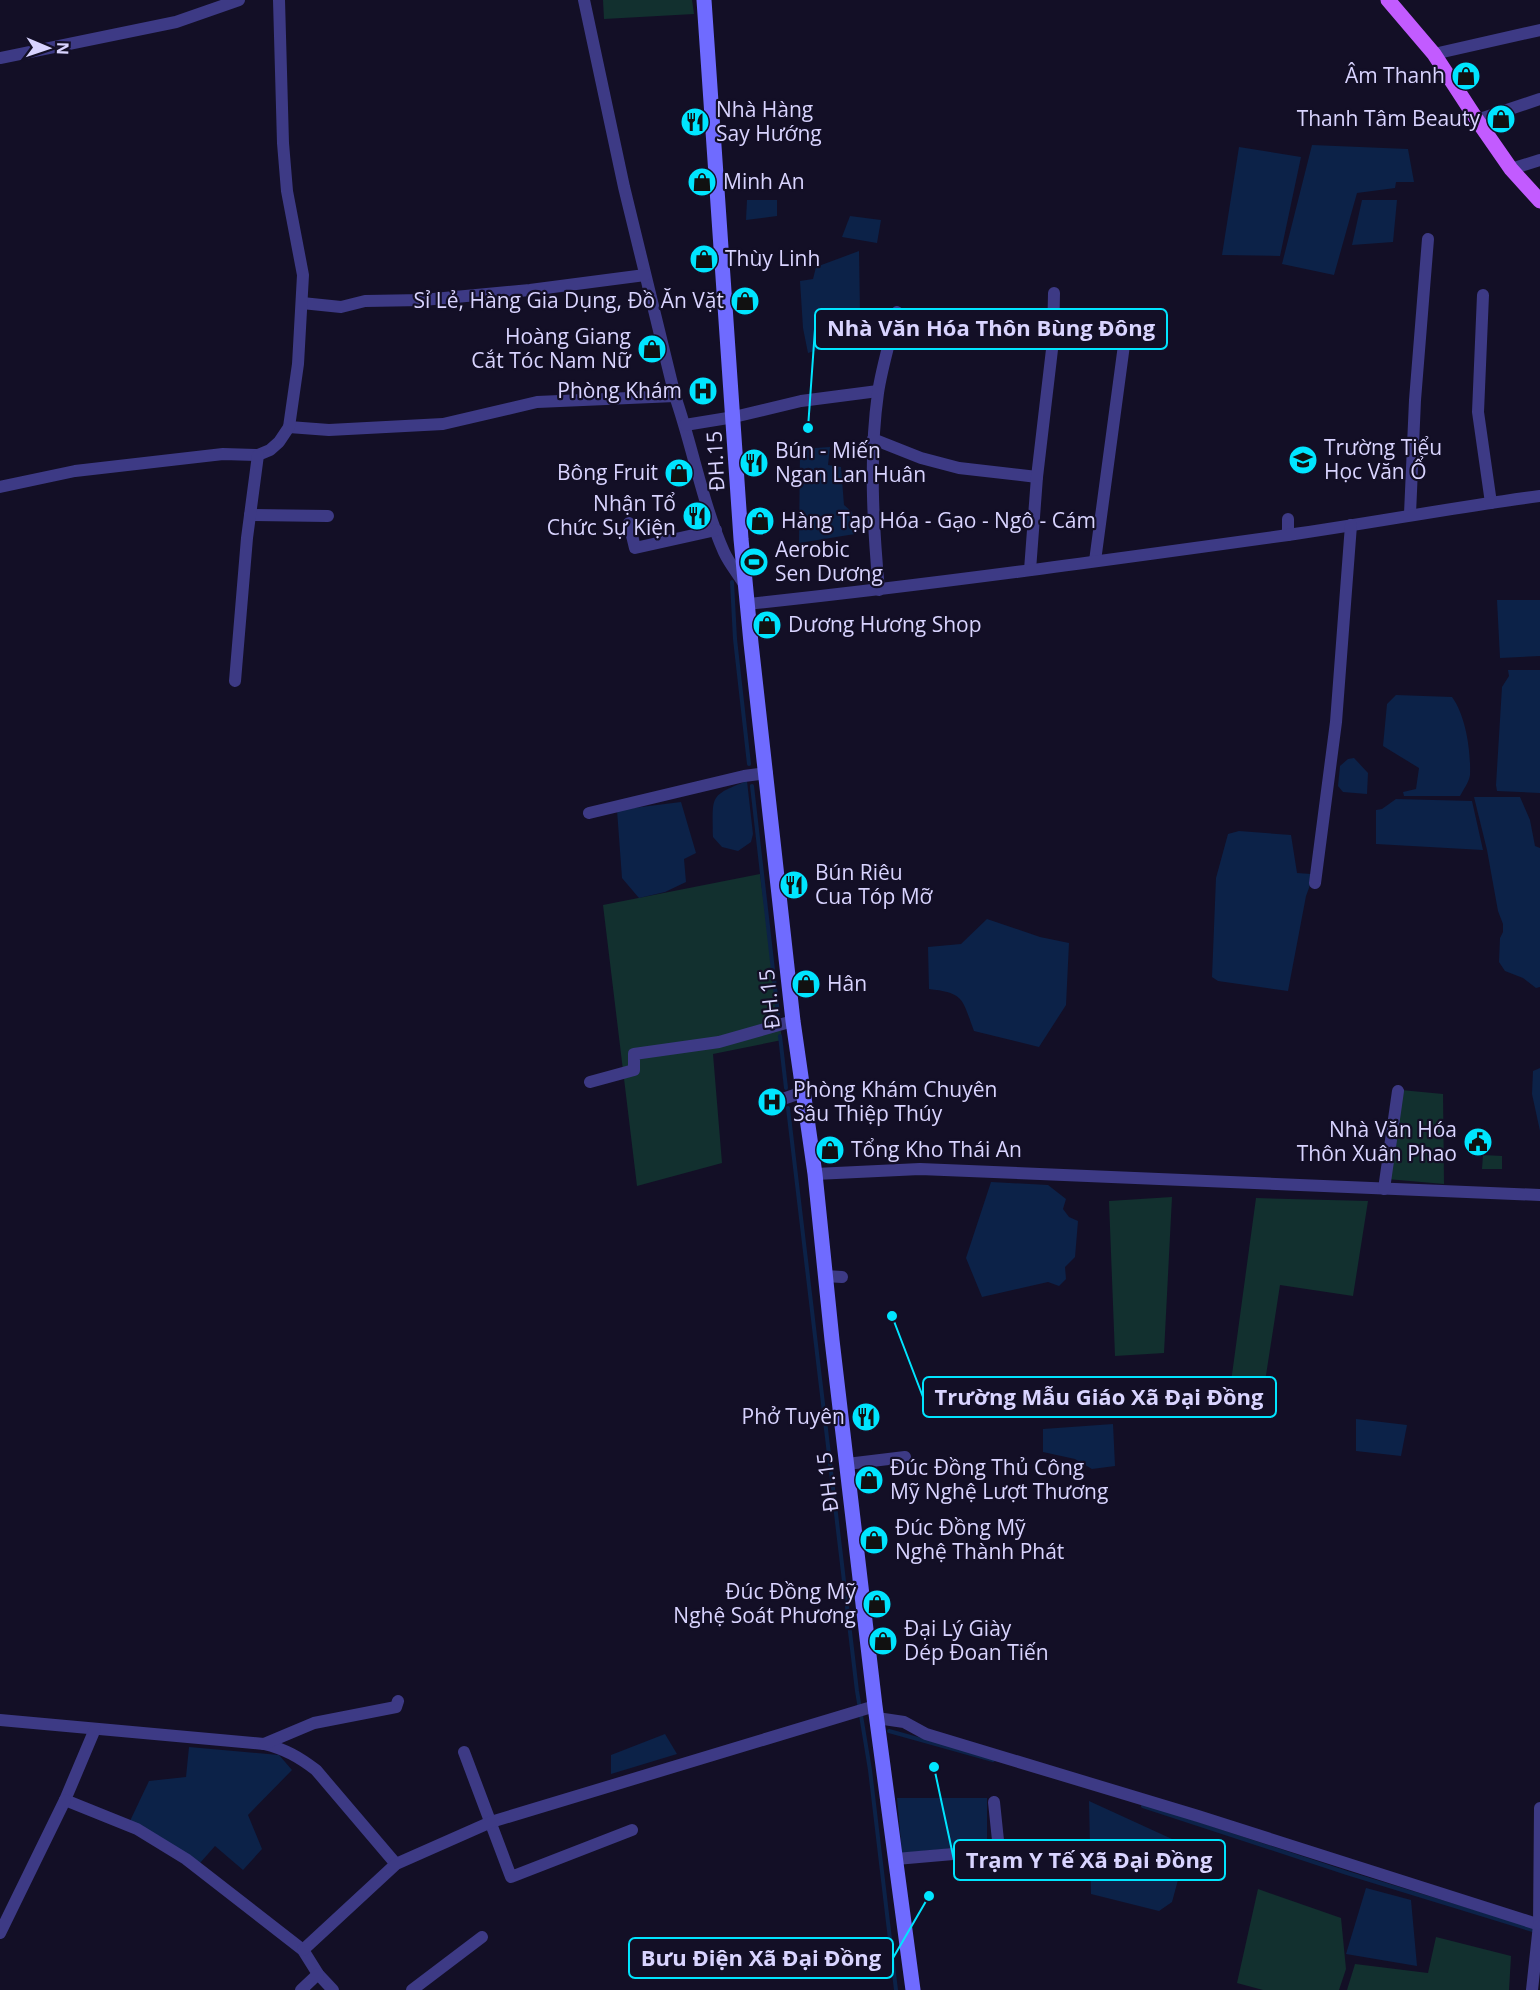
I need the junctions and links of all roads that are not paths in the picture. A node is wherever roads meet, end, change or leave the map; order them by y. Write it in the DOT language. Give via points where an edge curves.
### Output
graph roads {
  1 [pos="239,0"];
  2 [pos="279,0"];
  3 [pos="584,0"];
  4 [pos="704,0"];
  5 [pos="1388,0"];
  6 [pos="1540,30"];
  7 [pos="1434,54"];
  8 [pos="0,58"];
  9 [pos="1540,99"];
  10 [pos="1477,120"];
  11 [pos="1540,160"];
  12 [pos="1512,169"];
  13 [pos="1540,201"];
  14 [pos="1428,239"];
  15 [pos="645,274"];
  16 [pos="1054,292"];
  17 [pos="1483,295"];
  18 [pos="302,303"];
  19 [pos="897,312"];
  20 [pos="1124,345"];
  21 [pos="878,391"];
  22 [pos="675,396"];
  23 [pos="734,417"];
  24 [pos="685,425"];
  25 [pos="289,427"];
  26 [pos="873,439"];
  27 [pos="258,455"];
  28 [pos="1037,477"];
  29 [pos="0,487"];
  30 [pos="1540,496"];
  31 [pos="1491,503"];
  32 [pos="1410,514"];
  33 [pos="250,515"];
  34 [pos="328,516"];
  35 [pos="1288,519"];
  36 [pos="629,523"];
  37 [pos="1351,525"];
  38 [pos="716,530"];
  39 [pos="1288,535"];
  40 [pos="1095,561"];
  41 [pos="1030,570"];
  42 [pos="746,586"];
  43 [pos="879,590"];
  44 [pos="747,604"];
  45 [pos="235,681"];
  46 [pos="767,773"];
  47 [pos="589,813"];
  48 [pos="1315,883"];
  49 [pos="794,1021"];
  50 [pos="590,1082"];
  51 [pos="1398,1091"];
  52 [pos="803,1092"];
  53 [pos="780,1100"];
  54 [pos="815,1174"];
  55 [pos="1384,1189"];
  56 [pos="1540,1195"];
  57 [pos="825,1276"];
  58 [pos="842,1277"];
  59 [pos="905,1457"];
  60 [pos="847,1464"];
  61 [pos="398,1701"];
  62 [pos="876,1712"];
  63 [pos="0,1720"];
  64 [pos="95,1729"];
  65 [pos="264,1744"];
  66 [pos="464,1752"];
  67 [pos="65,1800"];
  68 [pos="994,1802"];
  69 [pos="1540,1808"];
  70 [pos="491,1822"];
  71 [pos="632,1830"];
  72 [pos="896,1859"];
  73 [pos="396,1864"];
  74 [pos="1539,1925"];
  75 [pos="0,1933"];
  76 [pos="482,1937"];
  77 [pos="303,1950"];
  78 [pos="318,1974"];
  79 [pos="300,1990"];
  80 [pos="333,1990"];
  81 [pos="411,1990"];
  82 [pos="913,1990"];
  83 [pos="1532,1990"];
  1 -- 8 [label="street" via="176,22"];
  2 -- 18 [label="street" via="283,143 287,191 303,275"];
  3 -- 15 [label="street"];
  4 -- 23 [label="main road, ĐH.15 / ĐH.15"];
  5 -- 7 [label="main road"];
  6 -- 7 [label="street"];
  7 -- 10 [label="main road"];
  9 -- 10 [label="street"];
  10 -- 12 [label="main road"];
  11 -- 12 [label="street"];
  12 -- 13 [label="main road"];
  14 -- 32 [label="street"];
  15 -- 18 [label="street" via="530,290 365,301 341,307"];
  15 -- 22 [label="street"];
  16 -- 28 [label="street" via="1053,341"];
  17 -- 31 [label="street" via="1478,412"];
  18 -- 25 [label="street"];
  19 -- 21 [label="street"];
  20 -- 40 [label="street"];
  21 -- 23 [label="street" via="801,401"];
  21 -- 26 [label="street"];
  22 -- 24 [label="street"];
  22 -- 25 [label="street" via="537,402 443,424 329,430"];
  23 -- 24 [label="street"];
  23 -- 42 [label="main road, ĐH.15 / ĐH.15"];
  24 -- 38 [label="street"];
  25 -- 27 [label="street" via="279,442"];
  26 -- 28 [label="street" via="960,468"];
  26 -- 43 [label="street"];
  27 -- 29 [label="street" via="223,454 75,471"];
  27 -- 33 [label="street"];
  28 -- 41 [label="street"];
  30 -- 31 [label="street"];
  31 -- 32 [label="street"];
  32 -- 37 [label="street"];
  33 -- 34 [label="street"];
  33 -- 45 [label="street"];
  35 -- 39 [label="street"];
  36 -- 38 [label="street" via="635,548"];
  37 -- 39 [label="street"];
  37 -- 48 [label="street" via="1336,722"];
  38 -- 42 [label="street" via="725,554"];
  39 -- 40 [label="street"];
  40 -- 41 [label="street"];
  41 -- 43 [label="street"];
  42 -- 44 [label="main road, ĐH.15 / ĐH.15"];
  43 -- 44 [label="street"];
  44 -- 46 [label="main road, ĐH.15 / ĐH.15"];
  46 -- 47 [label="street"];
  46 -- 49 [label="main road, ĐH.15 / ĐH.15"];
  49 -- 50 [label="street" via="719,1042 634,1054 634,1070"];
  49 -- 52 [label="main road, ĐH.15 / ĐH.15"];
  51 -- 55 [label="street"];
  52 -- 53 [label="street"];
  52 -- 54 [label="main road, ĐH.15 / ĐH.15"];
  54 -- 55 [label="street" via="920,1169"];
  54 -- 57 [label="main road, ĐH.15 / ĐH.15"];
  55 -- 56 [label="street"];
  57 -- 58 [label="street"];
  57 -- 60 [label="main road, ĐH.15 / ĐH.15"];
  59 -- 60 [label="street"];
  60 -- 62 [label="main road, ĐH.15 / ĐH.15"];
  61 -- 65 [label="street" via="396,1707 314,1723"];
  62 -- 70 [label="street"];
  62 -- 72 [label="main road, ĐH.15 / ĐH.15" via="890,1776"];
  62 -- 74 [label="street" via="926,1734"];
  63 -- 64 [label="street"];
  64 -- 65 [label="street"];
  64 -- 67 [label="street"];
  65 -- 73 [label="street" via="283,1749 315,1770"];
  66 -- 70 [label="street"];
  67 -- 75 [label="street"];
  67 -- 77 [label="street" via="137,1829 186,1859"];
  68 -- 72 [label="street" via="999,1850"];
  69 -- 74 [label="street"];
  70 -- 71 [label="street" via="511,1877"];
  70 -- 73 [label="street"];
  72 -- 82 [label="main road, ĐH.15 / ĐH.15" via="904,1889"];
  73 -- 77 [label="street"];
  74 -- 83 [label="street"];
  76 -- 81 [label="street"];
  77 -- 78 [label="street"];
  78 -- 79 [label="street"];
  78 -- 80 [label="street"];
}
